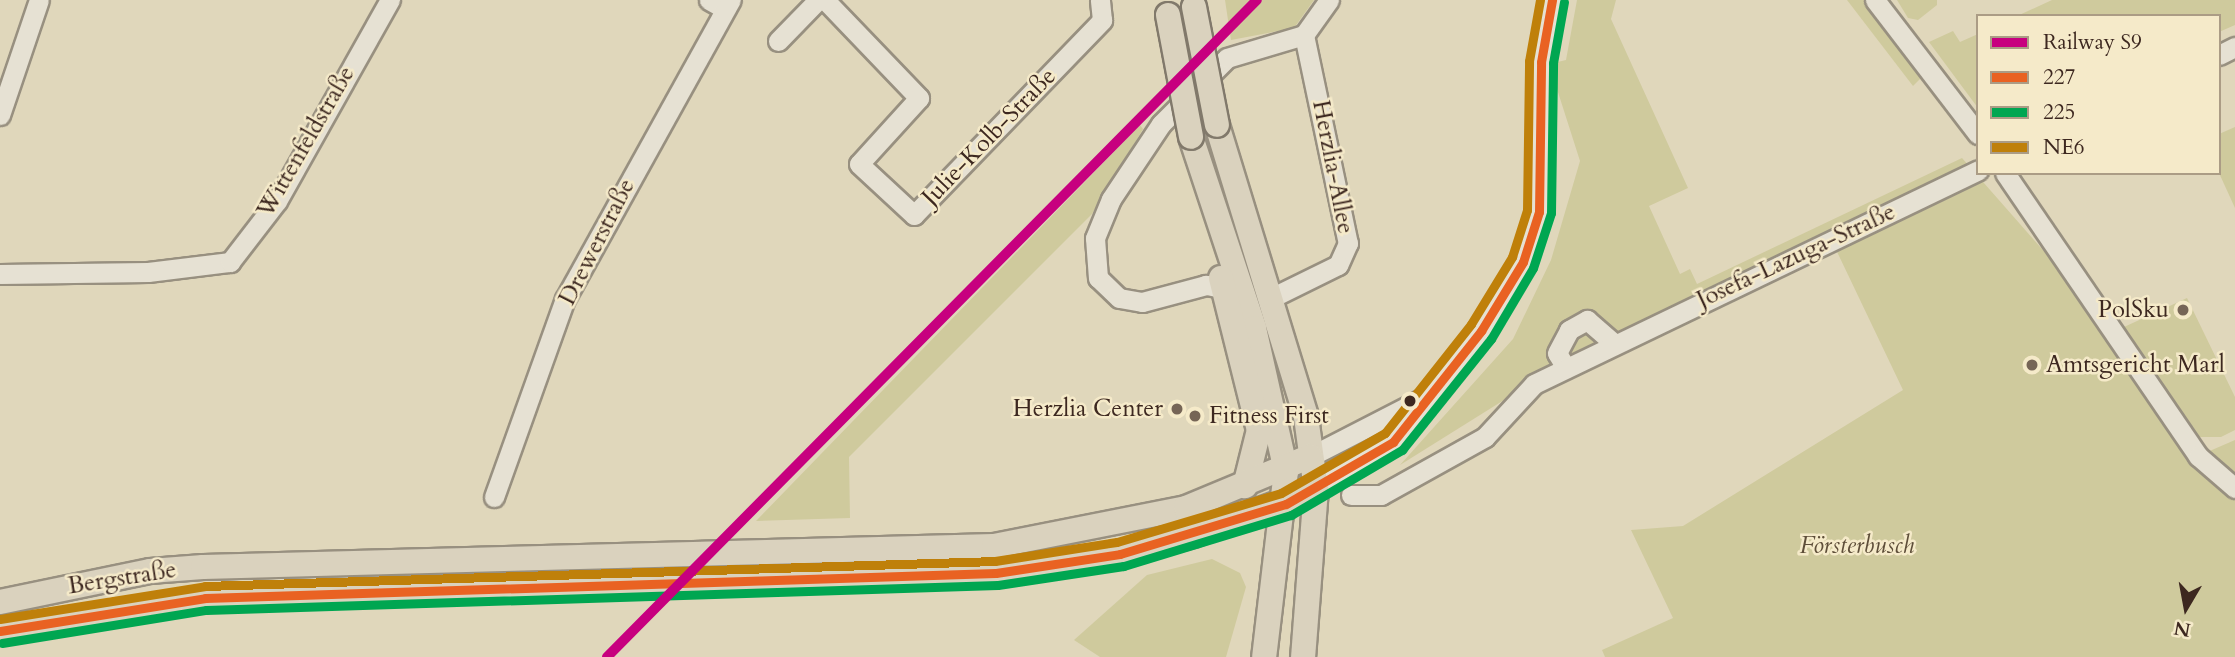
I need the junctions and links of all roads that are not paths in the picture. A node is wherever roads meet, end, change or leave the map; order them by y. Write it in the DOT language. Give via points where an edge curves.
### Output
graph roads {
  1 [pos="39,0"];
  2 [pos="390,0"];
  3 [pos="818,0"];
  4 [pos="825,0"];
  5 [pos="1100,0"];
  6 [pos="1329,0"];
  7 [pos="1552,0"];
  8 [pos="1874,0"];
  9 [pos="722,3"];
  10 [pos="1194,3"];
  11 [pos="1167,7"];
  12 [pos="1304,35"];
  13 [pos="778,41"];
  14 [pos="0,116"];
  15 [pos="1976,131"];
  16 [pos="1976,171"];
  17 [pos="2006,175"];
  18 [pos="0,274"];
  19 [pos="1233,291"];
  20 [pos="1271,298"];
  21 [pos="1615,344"];
  22 [pos="1566,368"];
  23 [pos="1433,393"];
  24 [pos="1311,456"];
  25 [pos="1286,471"];
  26 [pos="1245,486"];
  27 [pos="2235,488"];
  28 [pos="1316,489"];
  29 [pos="1351,495"];
  30 [pos="494,498"];
  31 [pos="1286,504"];
  32 [pos="0,602"];
  33 [pos="0,631"];
  34 [pos="1264,657"];
  35 [pos="1303,657"];
  1 -- 14 [label="street"];
  2 -- 18 [label="street, Wittenfeldstraße" via="277,201 230,262 148,272"];
  3 -- 13 [label="street"];
  4 -- 5 [label="street, Julie-Kolb-Straße" via="919,98 859,164 915,215 1101,20"];
  6 -- 12 [label="street"];
  7 -- 23 [label="street, Bergstraße" via="1541,62 1539,212 1523,262"];
  8 -- 15 [label="street"];
  9 -- 30 [label="street, Drewerstraße" via="565,299"];
  10 -- 20 [label="main road, bridge" via="1217,125 1255,266"];
  11 -- 19 [label="main road, bridge" via="1191,137"];
  12 -- 19 [label="street" via="1227,58 1161,124 1117,188 1094,238 1098,278 1119,298 1142,302 1206,285"];
  12 -- 20 [label="street, Herzlia-Allee" via="1348,243 1338,265"];
  16 -- 21 [label="street, Josefa-Lazuga-Straße"];
  17 -- 27 [label="street" via="2198,456"];
  19 -- 25 [label="main road"];
  19 -- 26 [label="main road" via="1259,430"];
  20 -- 24 [label="main road"];
  21 -- 22 [label="street, Josefa-Lazuga-Straße"];
  21 -- 22 [label="street" via="1587,320 1569,330 1557,353"];
  22 -- 29 [label="street, Josefa-Lazuga-Straße" via="1534,384 1485,437 1381,495"];
  23 -- 24 [label="street, Bergstraße"];
  23 -- 28 [label="street, Bergstraße" via="1393,442"];
  24 -- 25 [label="main road, Bergstraße"];
  24 -- 28 [label="main road"];
  25 -- 26 [label="main road, Bergstraße"];
  25 -- 31 [label="main road"];
  26 -- 32 [label="main road, Bergstraße" via="1113,527 994,546 180,568"];
  28 -- 31 [label="main road, Bergstraße"];
  28 -- 35 [label="main road"];
  31 -- 33 [label="main road, Bergstraße" via="1120,555 996,573 631,581 154,602"];
  31 -- 34 [label="main road"];
}
